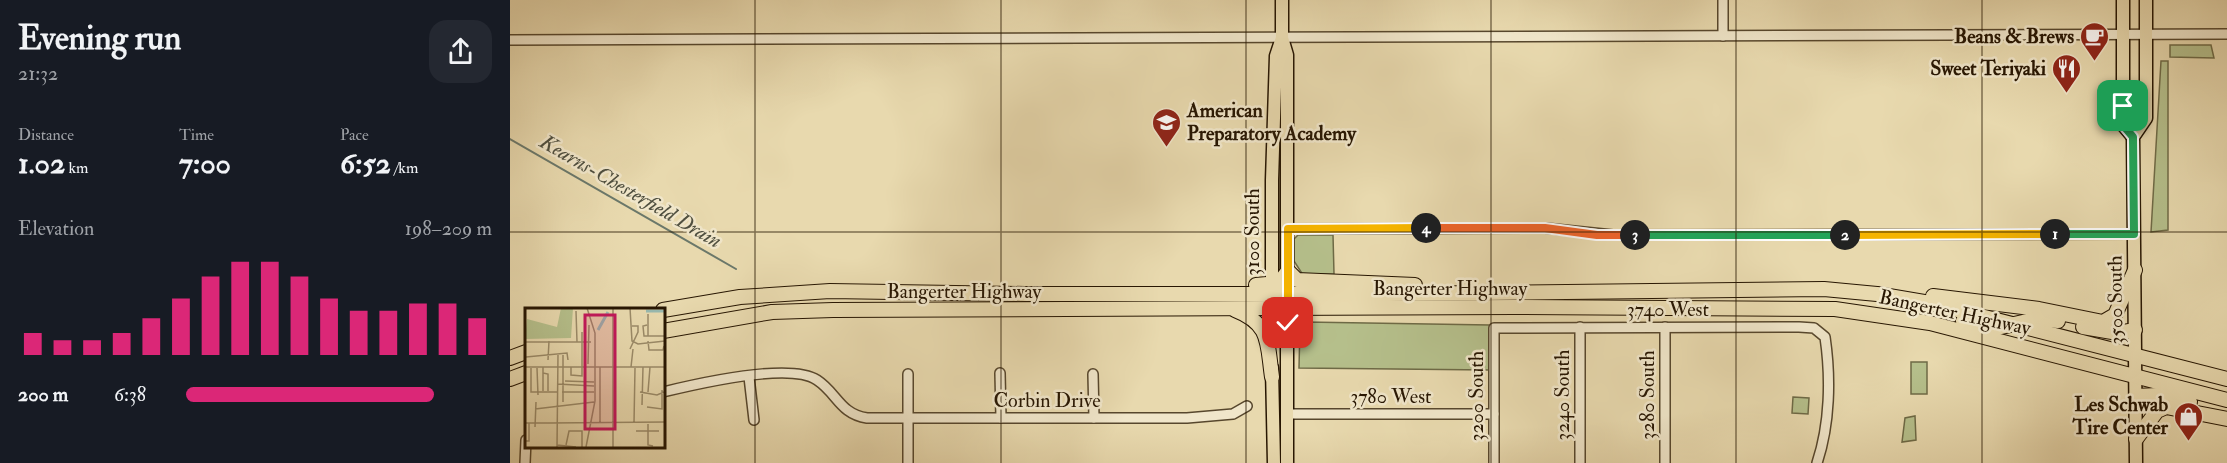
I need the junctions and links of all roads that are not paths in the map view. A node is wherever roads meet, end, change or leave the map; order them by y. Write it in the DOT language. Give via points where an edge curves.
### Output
graph roads {
  1 [pos="1282,0"];
  2 [pos="1723,0"];
  3 [pos="2122,0"];
  4 [pos="2146,0"];
  5 [pos="2122,34"];
  6 [pos="2147,34"];
  7 [pos="2227,34"];
  8 [pos="1723,36"];
  9 [pos="1282,38"];
  10 [pos="510,40"];
  11 [pos="2133,137"];
  12 [pos="1288,229"];
  13 [pos="2134,234"];
  14 [pos="2134,270"];
  15 [pos="1288,271"];
  16 [pos="1272,289"];
  17 [pos="1646,290"];
  18 [pos="1445,293"];
  19 [pos="1054,294"];
  20 [pos="1913,300"];
  21 [pos="1288,306"];
  22 [pos="1514,307"];
  23 [pos="1231,308"];
  24 [pos="1272,308"];
  25 [pos="664,310"];
  26 [pos="875,310"];
  27 [pos="1891,316"];
  28 [pos="2018,324"];
  29 [pos="1580,327"];
  30 [pos="1665,327"];
  31 [pos="1494,328"];
  32 [pos="1272,330"];
  33 [pos="2135,330"];
  34 [pos="664,331"];
  35 [pos="525,352"];
  36 [pos="2136,356"];
  37 [pos="510,358"];
  38 [pos="525,373"];
  39 [pos="908,374"];
  40 [pos="1000,374"];
  41 [pos="1093,374"];
  42 [pos="2136,376"];
  43 [pos="749,377"];
  44 [pos="1272,377"];
  45 [pos="510,379"];
  46 [pos="2227,380"];
  47 [pos="664,392"];
  48 [pos="2136,396"];
  49 [pos="2227,400"];
  50 [pos="1246,406"];
  51 [pos="2227,410"];
  52 [pos="847,412"];
  53 [pos="1288,414"];
  54 [pos="1494,414"];
  55 [pos="908,418"];
  56 [pos="1001,418"];
  57 [pos="1094,418"];
  58 [pos="2227,419"];
  59 [pos="754,420"];
  60 [pos="842,421"];
  61 [pos="2136,439"];
  62 [pos="526,448"];
  63 [pos="525,463"];
  64 [pos="908,463"];
  65 [pos="1274,463"];
  66 [pos="1287,463"];
  67 [pos="1494,463"];
  68 [pos="1580,463"];
  69 [pos="1665,463"];
  70 [pos="1817,463"];
  71 [pos="2136,463"];
  1 -- 9 [label="main road, 3100 South"];
  2 -- 8 [label="street"];
  3 -- 5 [label="main road, 3500 South"];
  4 -- 6 [label="main road, 3500 South"];
  5 -- 6 [label="street"];
  5 -- 8 [label="street"];
  5 -- 11 [label="main road, 3500 South" via="2123,125"];
  6 -- 7 [label="street"];
  6 -- 11 [label="main road, 3500 South" via="2146,118"];
  8 -- 9 [label="street"];
  9 -- 10 [label="street"];
  9 -- 12 [label="main road, 3100 South" via="1287,55"];
  9 -- 16 [label="main road, 3100 South" via="1276,56"];
  11 -- 13 [label="main road, 3500 South"];
  12 -- 13 [label="street" via="1538,228 1613,235"];
  12 -- 15 [label="main road, 3100 South"];
  13 -- 14 [label="main road, 3500 South"];
  14 -- 20 [label="highway" via="2115,315 2103,322 2039,309 1932,296"];
  14 -- 33 [label="main road, 3500 South"];
  15 -- 16 [label="highway"];
  15 -- 18 [label="highway" via="1297,280 1432,286"];
  15 -- 21 [label="main road, 3100 South"];
  16 -- 19 [label="highway, Bangerter Highway" via="1081,285"];
  16 -- 21 [label="highway, Bangerter Highway"];
  16 -- 24 [label="main road, 3100 South"];
  17 -- 18 [label="highway, Bangerter Highway"];
  17 -- 20 [label="highway, Bangerter Highway" via="1832,290"];
  17 -- 22 [label="highway" via="1631,298 1533,299"];
  18 -- 21 [label="highway, Bangerter Highway"];
  19 -- 25 [label="highway, Bangerter Highway" via="814,292 740,297"];
  19 -- 26 [label="highway, Bangerter Highway" via="1030,303 890,302"];
  20 -- 28 [label="highway, Bangerter Highway"];
  21 -- 22 [label="highway, Bangerter Highway"];
  21 -- 24 [label="highway, Bangerter Highway"];
  21 -- 32 [label="highway"];
  21 -- 53 [label="main road, 3100 South"];
  22 -- 27 [label="highway, Bangerter Highway" via="1817,309"];
  23 -- 24 [label="highway, Bangerter Highway"];
  23 -- 26 [label="highway, Bangerter Highway"];
  23 -- 44 [label="highway" via="1252,318 1265,331"];
  24 -- 32 [label="main road, 3100 South"];
  26 -- 34 [label="highway, Bangerter Highway" via="772,312"];
  27 -- 28 [label="highway" via="1914,309 1990,328"];
  27 -- 42 [label="highway, Bangerter Highway"];
  28 -- 33 [label="highway" via="2046,319 2110,333 2127,334"];
  28 -- 36 [label="highway, Bangerter Highway"];
  29 -- 30 [label="street, 3740 West"];
  29 -- 31 [label="street, 3740 West"];
  29 -- 68 [label="street, 3240 South"];
  30 -- 69 [label="street, 3280 South"];
  30 -- 70 [label="street, 3740 West" via="1814,328 1825,338 1827,352 1827,417"];
  31 -- 54 [label="street, 3200 South"];
  32 -- 44 [label="main road, 3100 South"];
  33 -- 36 [label="main road, 3500 South"];
  35 -- 37 [label="highway"];
  36 -- 42 [label="main road, 3500 South"];
  36 -- 46 [label="highway, Bangerter Highway"];
  38 -- 45 [label="highway"];
  39 -- 55 [label="street"];
  40 -- 56 [label="street"];
  41 -- 57 [label="street"];
  42 -- 48 [label="main road, 3500 South"];
  42 -- 49 [label="highway, Bangerter Highway"];
  43 -- 47 [label="street"];
  43 -- 52 [label="street" via="792,372 808,376 821,383"];
  43 -- 59 [label="street"];
  44 -- 65 [label="main road, 3100 South"];
  48 -- 51 [label="highway" via="2167,397"];
  48 -- 61 [label="main road, 3500 South"];
  50 -- 57 [label="street, Corbin Drive" via="1233,414 1199,417"];
  52 -- 55 [label="street, Corbin Drive" via="867,418"];
  52 -- 60 [label="street"];
  53 -- 54 [label="street, 3780 West"];
  53 -- 66 [label="main road, 3100 South"];
  54 -- 67 [label="street, 3200 South"];
  55 -- 56 [label="street, Corbin Drive"];
  55 -- 64 [label="street"];
  56 -- 57 [label="street, Corbin Drive"];
  58 -- 61 [label="highway" via="2166,407 2157,411"];
  61 -- 71 [label="main road, 3500 South"];
  62 -- 63 [label="street"];
}
